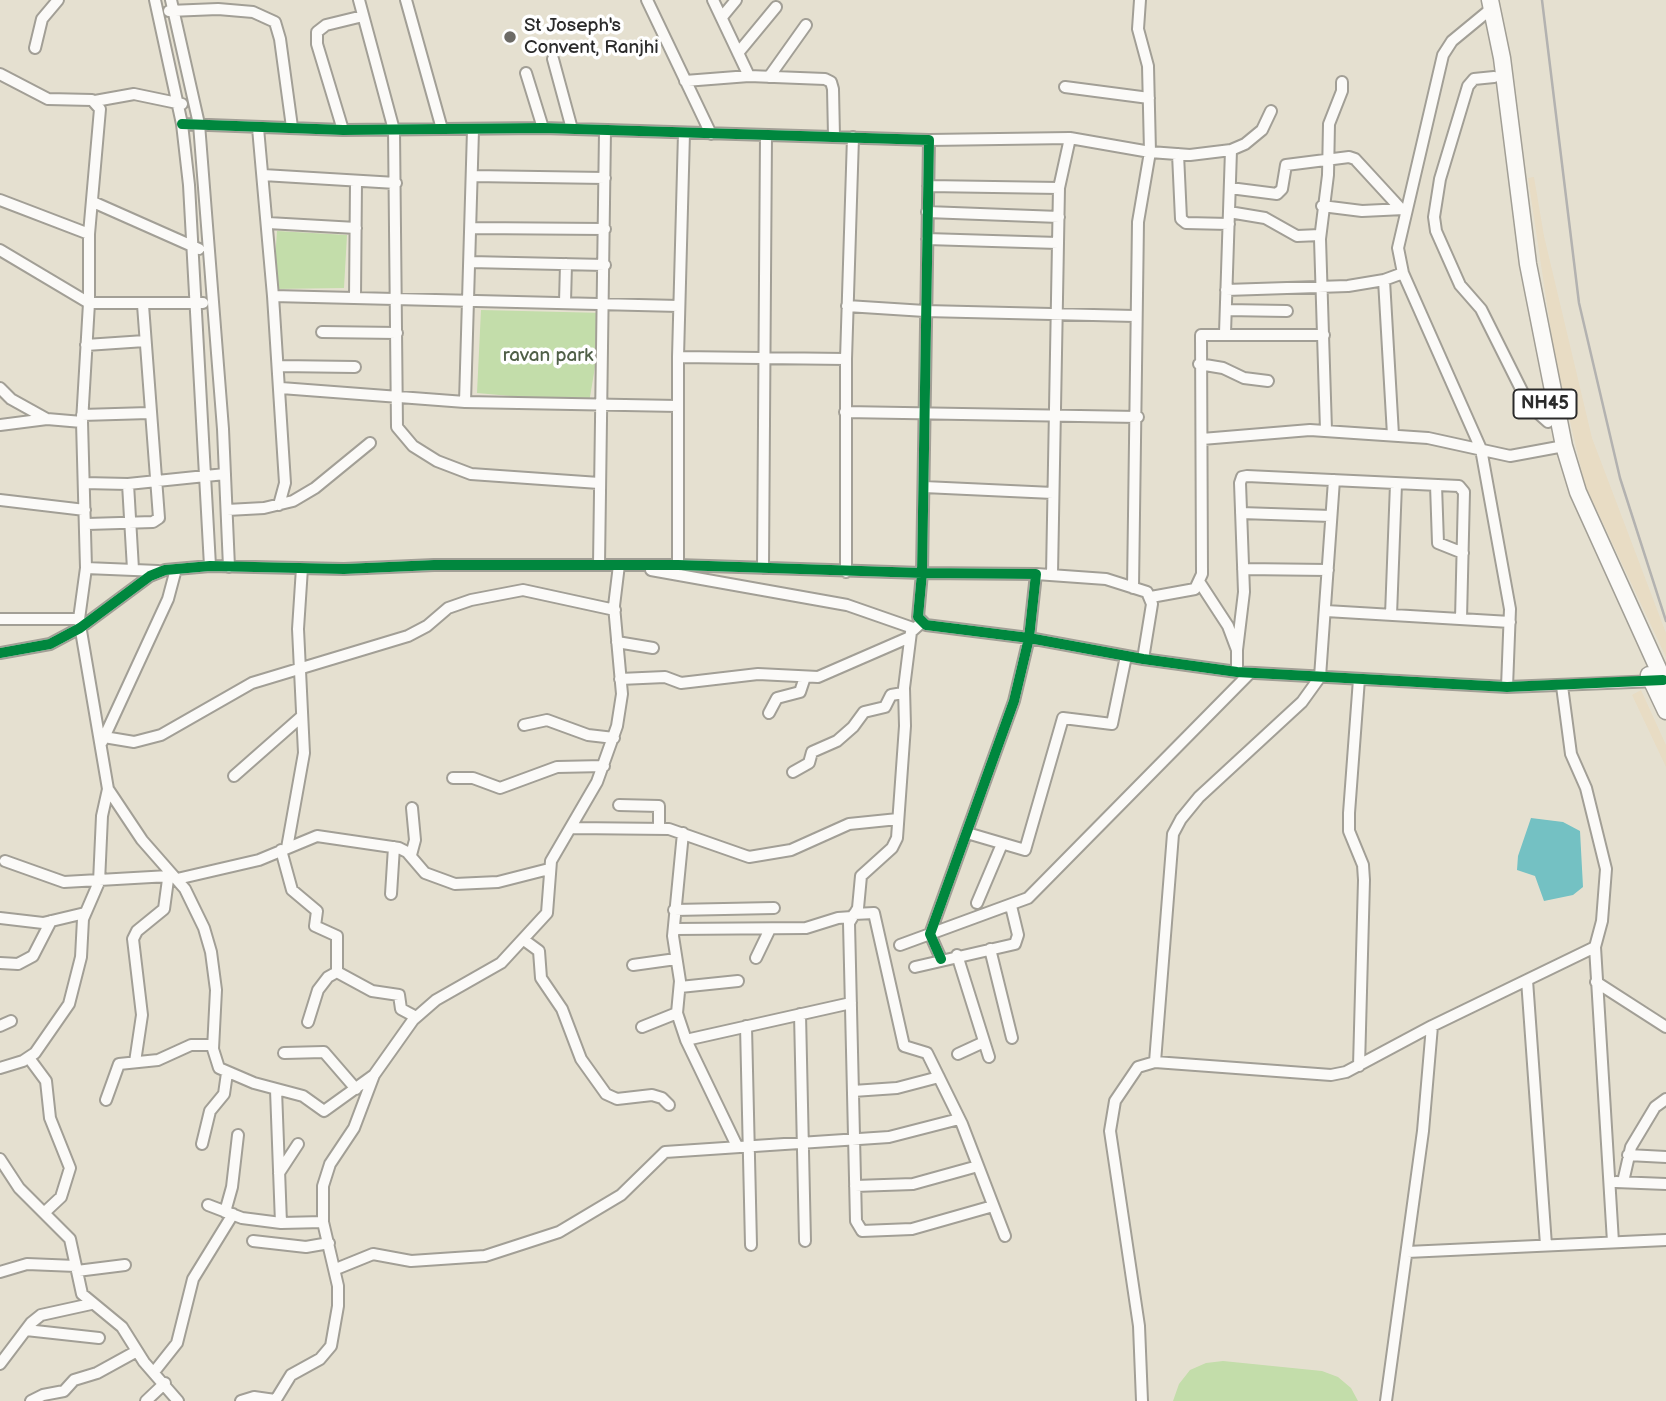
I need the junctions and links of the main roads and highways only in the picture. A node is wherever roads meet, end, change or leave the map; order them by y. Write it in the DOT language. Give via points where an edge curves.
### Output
graph roads {
  1 [pos="1491,4"];
  2 [pos="1497,43"];
  3 [pos="1559,447"];
  4 [pos="1660,682"];
  5 [pos="1666,710"];
  1 -- 2 [label="highway, NH45"];
  2 -- 3 [label="highway, NH45"];
  2 -- 3 [label="highway, NH45" via="1494,77 1516,251 1548,422"];
  3 -- 4 [label="highway, NH45"];
  4 -- 5 [label="highway, NH45"];
}
